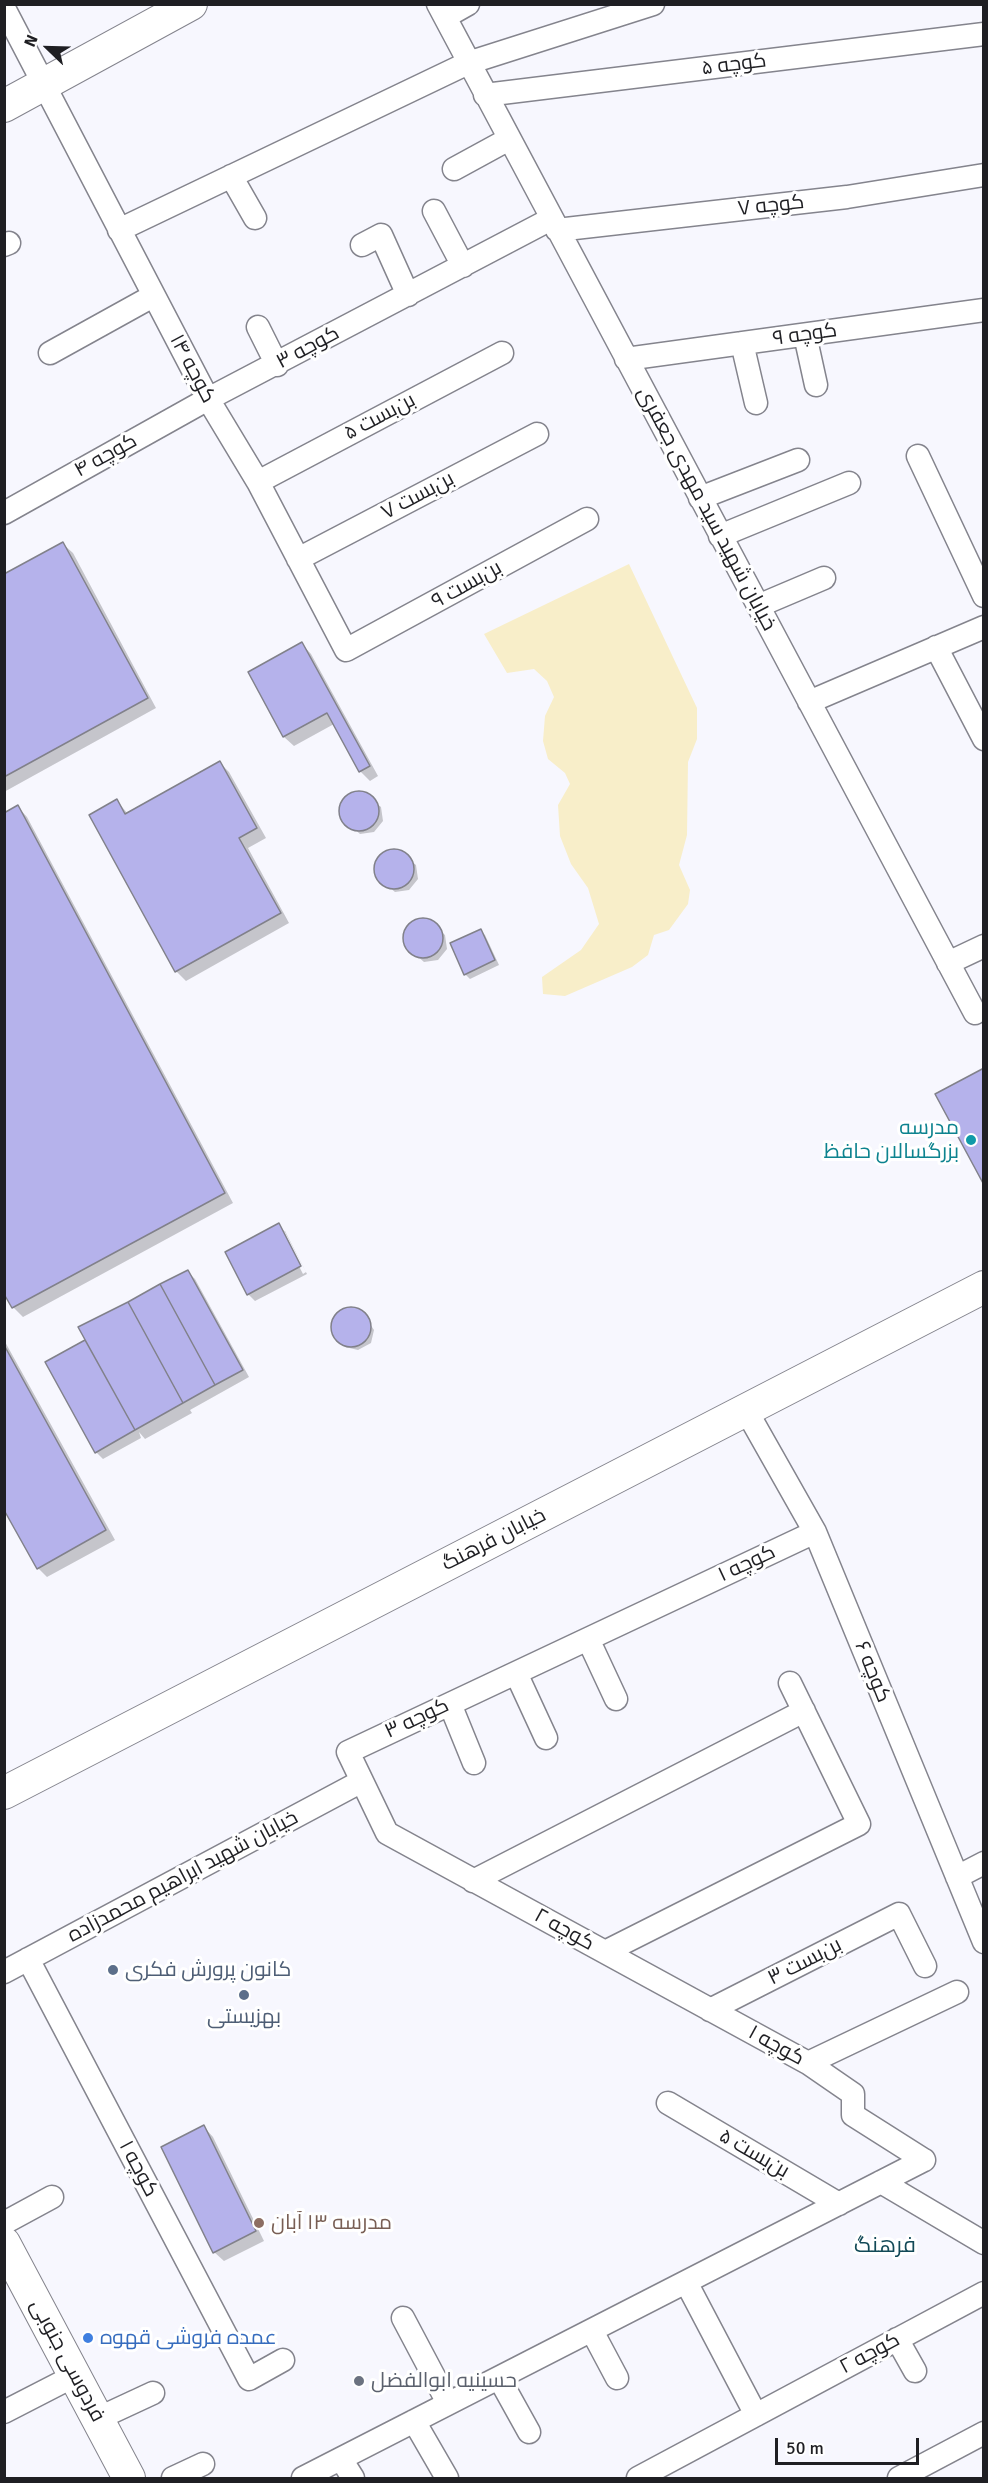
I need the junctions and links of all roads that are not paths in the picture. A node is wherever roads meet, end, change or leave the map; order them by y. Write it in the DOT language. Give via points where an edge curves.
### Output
graph roads {
  1 [pos="191,4"];
  2 [pos="468,4"];
  3 [pos="653,4"];
  4 [pos="4,8"];
  5 [pos="442,11"];
  6 [pos="984,34"];
  7 [pos="468,63"];
  8 [pos="43,85"];
  9 [pos="485,95"];
  10 [pos="4,106"];
  11 [pos="509,139"];
  12 [pos="454,169"];
  13 [pos="984,175"];
  14 [pos="231,176"];
  15 [pos="434,211"];
  16 [pos="255,218"];
  17 [pos="554,225"];
  18 [pos="119,230"];
  19 [pos="362,245"];
  20 [pos="463,266"];
  21 [pos="408,295"];
  22 [pos="153,296"];
  23 [pos="984,310"];
  24 [pos="258,327"];
  25 [pos="805,335"];
  26 [pos="742,343"];
  27 [pos="50,353"];
  28 [pos="502,353"];
  29 [pos="626,359"];
  30 [pos="277,364"];
  31 [pos="816,385"];
  32 [pos="208,399"];
  33 [pos="756,403"];
  34 [pos="537,434"];
  35 [pos="918,456"];
  36 [pos="798,460"];
  37 [pos="258,482"];
  38 [pos="849,483"];
  39 [pos="700,498"];
  40 [pos="4,513"];
  41 [pos="587,519"];
  42 [pos="720,536"];
  43 [pos="298,559"];
  44 [pos="824,578"];
  45 [pos="984,596"];
  46 [pos="758,606"];
  47 [pos="984,627"];
  48 [pos="936,647"];
  49 [pos="346,650"];
  50 [pos="809,702"];
  51 [pos="984,739"];
  52 [pos="984,946"];
  53 [pos="948,963"];
  54 [pos="975,1013"];
  55 [pos="984,1287"];
  56 [pos="746,1410"];
  57 [pos="815,1532"];
  58 [pos="588,1639"];
  59 [pos="516,1673"];
  60 [pos="790,1683"];
  61 [pos="616,1699"];
  62 [pos="450,1704"];
  63 [pos="804,1711"];
  64 [pos="546,1738"];
  65 [pos="474,1762"];
  66 [pos="362,1781"];
  67 [pos="4,1793"];
  68 [pos="984,1863"];
  69 [pos="957,1877"];
  70 [pos="474,1881"];
  71 [pos="984,1942"];
  72 [pos="605,1952"];
  73 [pos="28,1959"];
  74 [pos="925,1966"];
  75 [pos="4,1972"];
  76 [pos="957,1992"];
  77 [pos="710,2010"];
  78 [pos="808,2063"];
  79 [pos="668,2103"];
  80 [pos="881,2182"];
  81 [pos="52,2197"];
  82 [pos="839,2204"];
  83 [pos="4,2223"];
  84 [pos="983,2242"];
  85 [pos="4,2243"];
  86 [pos="686,2282"];
  87 [pos="984,2293"];
  88 [pos="403,2318"];
  89 [pos="592,2331"];
  90 [pos="897,2339"];
  91 [pos="283,2360"];
  92 [pos="915,2371"];
  93 [pos="75,2376"];
  94 [pos="499,2378"];
  95 [pos="617,2378"];
  96 [pos="153,2393"];
  97 [pos="448,2403"];
  98 [pos="4,2412"];
  99 [pos="756,2415"];
  100 [pos="97,2419"];
  101 [pos="414,2421"];
  102 [pos="529,2433"];
  103 [pos="984,2433"];
  104 [pos="341,2459"];
  105 [pos="203,2464"];
  106 [pos="307,2477"];
  107 [pos="129,2478"];
  108 [pos="173,2478"];
  109 [pos="353,2478"];
  110 [pos="447,2478"];
  111 [pos="638,2478"];
  112 [pos="899,2478"];
  1 -- 8 [label="street"];
  2 -- 5 [label="street"];
  3 -- 7 [label="street"];
  4 -- 8 [label="street, کوچه ۱۴"];
  5 -- 7 [label="street, خیابان شهید سید مهدی جعفری"];
  6 -- 9 [label="street, کوچه ۵"];
  7 -- 9 [label="street, خیابان شهید سید مهدی جعفری"];
  7 -- 14 [label="street"];
  8 -- 10 [label="street"];
  8 -- 18 [label="street, کوچه ۱۴"];
  9 -- 11 [label="street, خیابان شهید سید مهدی جعفری"];
  11 -- 12 [label="street"];
  11 -- 17 [label="street, خیابان شهید سید مهدی جعفری"];
  13 -- 17 [label="street, کوچه ۷" via="847,197"];
  14 -- 16 [label="street"];
  14 -- 18 [label="street"];
  15 -- 20 [label="street"];
  17 -- 20 [label="street"];
  17 -- 29 [label="street, خیابان شهید سید مهدی جعفری"];
  18 -- 22 [label="street, کوچه ۱۴"];
  19 -- 21 [label="street" via="381,235"];
  20 -- 21 [label="street"];
  21 -- 30 [label="street, کوچه ۳"];
  22 -- 27 [label="street"];
  22 -- 32 [label="street, کوچه ۱۴"];
  23 -- 25 [label="street, کوچه ۹"];
  24 -- 30 [label="street"];
  25 -- 26 [label="street, کوچه ۹"];
  25 -- 31 [label="street"];
  26 -- 29 [label="street, کوچه ۹"];
  26 -- 33 [label="street"];
  28 -- 37 [label="street, بن‌بست ۵"];
  29 -- 39 [label="street, خیابان شهید سید مهدی جعفری"];
  30 -- 32 [label="street, کوچه ۳"];
  32 -- 37 [label="street, کوچه ۱۴"];
  32 -- 40 [label="street, کوچه ۴"];
  34 -- 43 [label="street, بن‌بست ۷"];
  35 -- 45 [label="street"];
  36 -- 39 [label="street"];
  37 -- 43 [label="street, کوچه ۱۴"];
  38 -- 42 [label="street"];
  39 -- 42 [label="street, خیابان شهید سید مهدی جعفری"];
  41 -- 49 [label="street, بن‌بست ۹"];
  42 -- 46 [label="street, خیابان شهید سید مهدی جعفری"];
  43 -- 49 [label="street, کوچه ۱۴"];
  44 -- 46 [label="street"];
  46 -- 50 [label="street, خیابان شهید سید مهدی جعفری"];
  47 -- 48 [label="street"];
  48 -- 50 [label="street"];
  48 -- 51 [label="street"];
  50 -- 53 [label="street, خیابان شهید سید مهدی جعفری"];
  52 -- 53 [label="street"];
  53 -- 54 [label="street, خیابان شهید سید مهدی جعفری"];
  55 -- 56 [label="street, خیابان فرهنگ"];
  56 -- 57 [label="street, کوچه ۶"];
  56 -- 67 [label="street, خیابان فرهنگ"];
  57 -- 58 [label="street, کوچه ۱"];
  57 -- 69 [label="street, کوچه ۶"];
  58 -- 59 [label="street, کوچه ۱"];
  58 -- 61 [label="street"];
  59 -- 62 [label="street, کوچه ۳"];
  59 -- 64 [label="street"];
  60 -- 63 [label="street"];
  62 -- 65 [label="street"];
  62 -- 66 [label="street, کوچه ۳" via="348,1752"];
  63 -- 70 [label="street"];
  63 -- 72 [label="street, کوچه ۲" via="859,1824"];
  66 -- 70 [label="street, کوچه ۲" via="387,1833"];
  66 -- 73 [label="street, خیابان شهید ابراهیم محمدزاده"];
  68 -- 69 [label="street"];
  69 -- 71 [label="street, کوچه ۶"];
  70 -- 72 [label="street, کوچه ۲"];
  72 -- 77 [label="street, کوچه ۱"];
  73 -- 75 [label="street, خیابان شهید ابراهیم محمدزاده"];
  73 -- 91 [label="street, کوچه ۱" via="249,2379"];
  74 -- 77 [label="street, بن‌بست ۳" via="900,1914"];
  76 -- 78 [label="street"];
  77 -- 78 [label="street, کوچه ۱"];
  78 -- 80 [label="street, کوچه ۱" via="853,2094 853,2115 924,2160"];
  79 -- 82 [label="street, بن‌بست ۵"];
  80 -- 82 [label="street"];
  80 -- 84 [label="street"];
  81 -- 83 [label="street"];
  82 -- 86 [label="street"];
  85 -- 93 [label="street, فردوسی جنوبی"];
  86 -- 89 [label="street"];
  86 -- 99 [label="street"];
  87 -- 90 [label="street, کوچه ۲"];
  88 -- 97 [label="street"];
  89 -- 94 [label="street"];
  89 -- 95 [label="street"];
  90 -- 92 [label="street"];
  90 -- 99 [label="street, کوچه ۲"];
  93 -- 98 [label="street"];
  93 -- 100 [label="street, فردوسی جنوبی"];
  94 -- 97 [label="street"];
  94 -- 102 [label="street"];
  96 -- 100 [label="street"];
  97 -- 101 [label="street"];
  99 -- 111 [label="street, کوچه ۲"];
  100 -- 107 [label="street, فردوسی جنوبی"];
  101 -- 104 [label="street"];
  101 -- 110 [label="street"];
  103 -- 112 [label="street"];
  104 -- 106 [label="street"];
  104 -- 109 [label="street"];
  105 -- 108 [label="street"];
}
